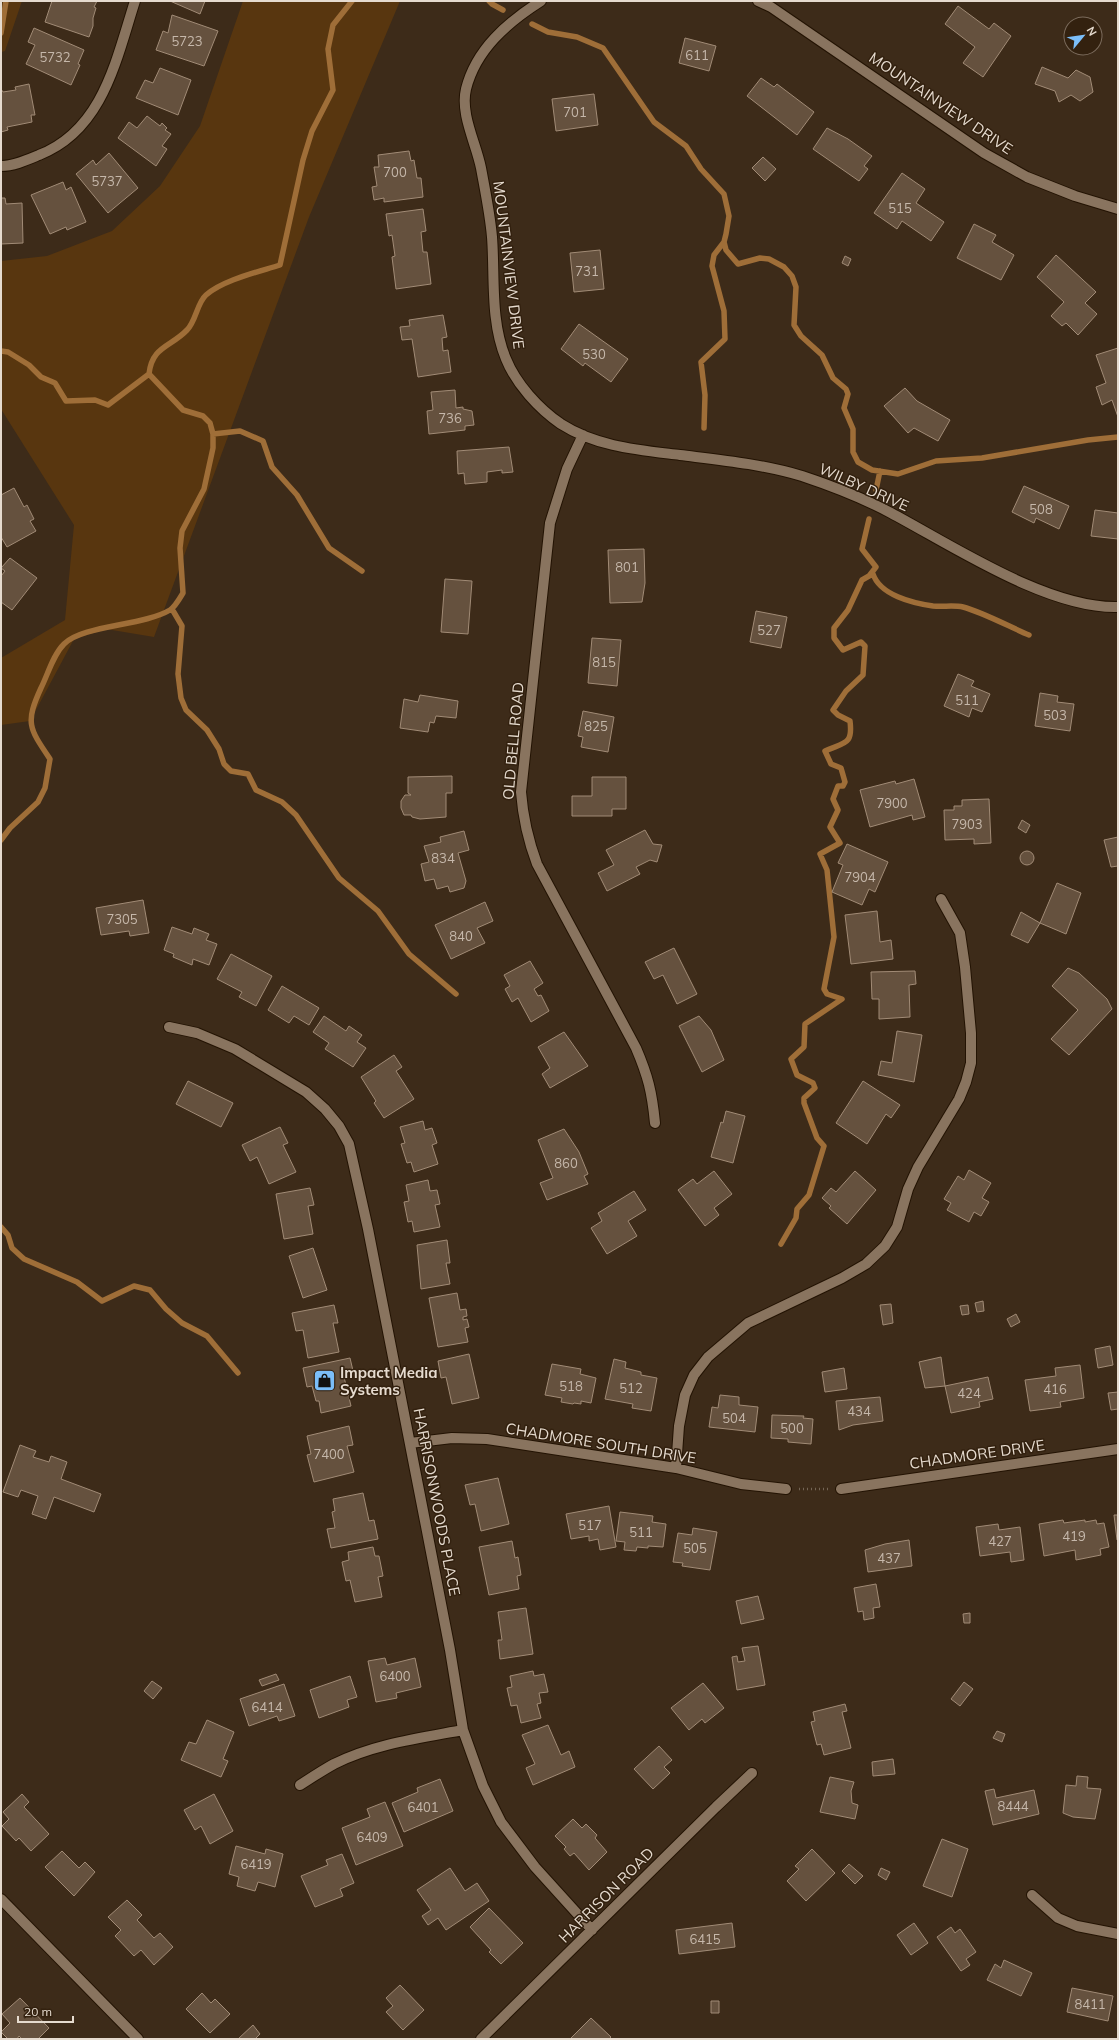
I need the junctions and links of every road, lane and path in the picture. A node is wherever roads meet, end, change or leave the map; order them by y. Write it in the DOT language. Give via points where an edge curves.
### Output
graph roads {
  1 [pos="135,1"];
  2 [pos="541,1"];
  3 [pos="758,1"];
  4 [pos="1,166"];
  5 [pos="1118,209"];
  6 [pos="584,435"];
  7 [pos="1118,607"];
  8 [pos="941,899"];
  9 [pos="169,1027"];
  10 [pos="655,1123"];
  11 [pos="410,1443"];
  12 [pos="1118,1449"];
  13 [pos="676,1468"];
  14 [pos="786,1489"];
  15 [pos="841,1489"];
  16 [pos="463,1730"];
  17 [pos="752,1773"];
  18 [pos="300,1785"];
  19 [pos="1032,1895"];
  20 [pos="1,1899"];
  21 [pos="592,1930"];
  22 [pos="1118,1934"];
  23 [pos="138,2039"];
  24 [pos="481,2039"];
  1 -- 4 [label="street" via="107,85 83,124 68,140 50,151"];
  2 -- 6 [label="street, MOUNTAINVIEW DRIVE" via="508,24 484,50 471,74 465,103 486,194 492,235 495,299 501,345 506,360 528,394 546,412 561,424"];
  3 -- 5 [label="street, MOUNTAINVIEW DRIVE" via="772,7 984,153 1020,174 1075,196"];
  6 -- 7 [label="street, WILBY DRIVE" via="626,449 740,463 800,476 890,512 1047,593 1073,601"];
  6 -- 10 [label="street, OLD BELL ROAD" via="567,469 550,523 522,792 523,815 537,864 636,1048 652,1091"];
  8 -- 13 [label="street" via="960,933 968,1004 971,1063 959,1098 918,1166 897,1227 885,1246 866,1264 842,1278 748,1323 708,1357 698,1369 685,1395 679,1426"];
  9 -- 11 [label="street, HARRISONWOODS PLACE" via="197,1033 235,1049 306,1092 339,1126 348,1144 366,1221"];
  11 -- 13 [label="street, CHADMORE SOUTH DRIVE" via="452,1438 487,1439"];
  11 -- 16 [label="street, HARRISONWOODS PLACE" via="449,1642"];
  12 -- 15 [label="street, CHADMORE DRIVE"];
  13 -- 14 [label="street, CHADMORE SOUTH DRIVE" via="741,1484"];
  14 -- 15 [label="path"];
  16 -- 18 [label="street" via="393,1743 360,1753 335,1764"];
  16 -- 21 [label="street, HARRISONWOODS PLACE" via="483,1786 501,1822 535,1867"];
  17 -- 21 [label="street, HARRISON ROAD"];
  19 -- 22 [label="street" via="1058,1918 1077,1926"];
  20 -- 23 [label="street"];
  21 -- 24 [label="street, HARRISON ROAD"];
}
